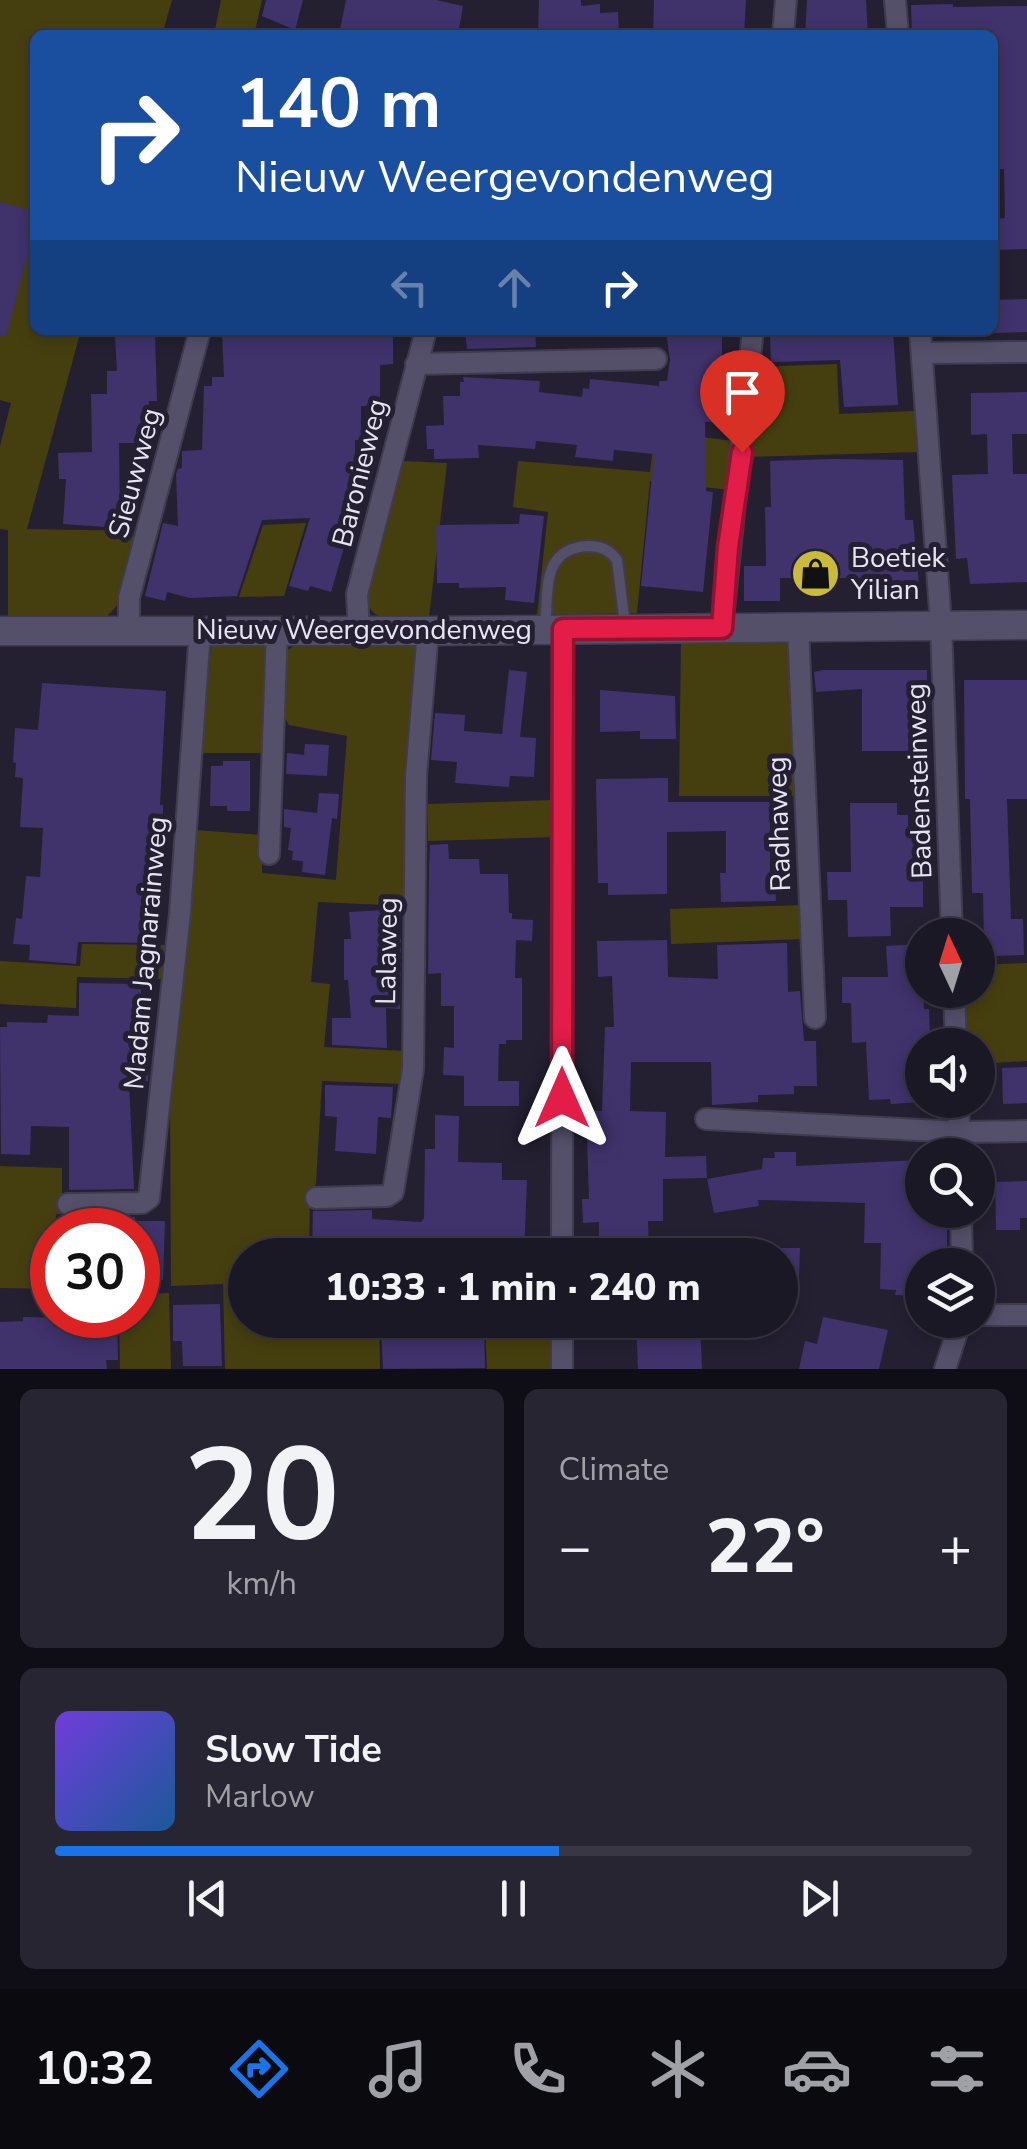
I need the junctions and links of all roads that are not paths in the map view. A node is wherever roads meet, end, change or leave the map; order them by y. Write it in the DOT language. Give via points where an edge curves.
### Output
graph roads {
  1 [pos="786,0"];
  2 [pos="895,0"];
  3 [pos="783,30"];
  4 [pos="898,30"];
  5 [pos="199,335"];
  6 [pos="425,335"];
  7 [pos="752,335"];
  8 [pos="920,335"];
  9 [pos="1027,352"];
  10 [pos="922,353"];
  11 [pos="656,359"];
  12 [pos="416,364"];
  13 [pos="940,626"];
  14 [pos="1027,626"];
  15 [pos="722,628"];
  16 [pos="798,628"];
  17 [pos="626,629"];
  18 [pos="0,630"];
  19 [pos="129,630"];
  20 [pos="277,630"];
  21 [pos="554,630"];
  22 [pos="200,631"];
  23 [pos="358,631"];
  24 [pos="428,631"];
  25 [pos="269,854"];
  26 [pos="951,918"];
  27 [pos="814,1018"];
  28 [pos="959,1118"];
  29 [pos="706,1119"];
  30 [pos="959,1132"];
  31 [pos="1027,1132"];
  32 [pos="959,1138"];
  33 [pos="316,1198"];
  34 [pos="68,1204"];
  35 [pos="562,1238"];
  36 [pos="995,1315"];
  37 [pos="1027,1315"];
  38 [pos="562,1338"];
  39 [pos="955,1338"];
  40 [pos="562,1369"];
  41 [pos="945,1369"];
  1 -- 3 [label="street"];
  2 -- 4 [label="street"];
  5 -- 19 [label="street, Sieuwweg" via="130,598"];
  6 -- 12 [label="street, Baronieweg"];
  7 -- 15 [label="street"];
  8 -- 10 [label="street, Badensteinweg"];
  9 -- 10 [label="street"];
  10 -- 13 [label="street, Badensteinweg"];
  11 -- 12 [label="street"];
  12 -- 23 [label="street, Baronieweg" via="357,594"];
  13 -- 14 [label="street, Nieuw Weergevondenweg"];
  13 -- 16 [label="street, Nieuw Weergevondenweg"];
  13 -- 26 [label="street, Badensteinweg"];
  15 -- 16 [label="street, Nieuw Weergevondenweg"];
  15 -- 17 [label="street, Nieuw Weergevondenweg"];
  16 -- 27 [label="street, Radhaweg"];
  17 -- 21 [label="street, Nieuw Weergevondenweg"];
  17 -- 21 [label="lane" via="617,560 598,546 556,557"];
  18 -- 19 [label="street, Nieuw Weergevondenweg"];
  19 -- 22 [label="street, Nieuw Weergevondenweg"];
  20 -- 22 [label="street, Nieuw Weergevondenweg"];
  20 -- 23 [label="street, Nieuw Weergevondenweg"];
  20 -- 25 [label="street"];
  21 -- 24 [label="street, Nieuw Weergevondenweg"];
  21 -- 35 [label="street"];
  22 -- 34 [label="street, Madam Jagnarainweg" via="180,913 149,1198"];
  23 -- 24 [label="street, Nieuw Weergevondenweg"];
  24 -- 33 [label="street, Lalaweg" via="416,776 413,1069 393,1192"];
  28 -- 30 [label="street"];
  29 -- 30 [label="street"];
  30 -- 31 [label="street"];
  30 -- 32 [label="street"];
  36 -- 37 [label="street"];
  38 -- 40 [label="street"];
  39 -- 41 [label="street"];
}
